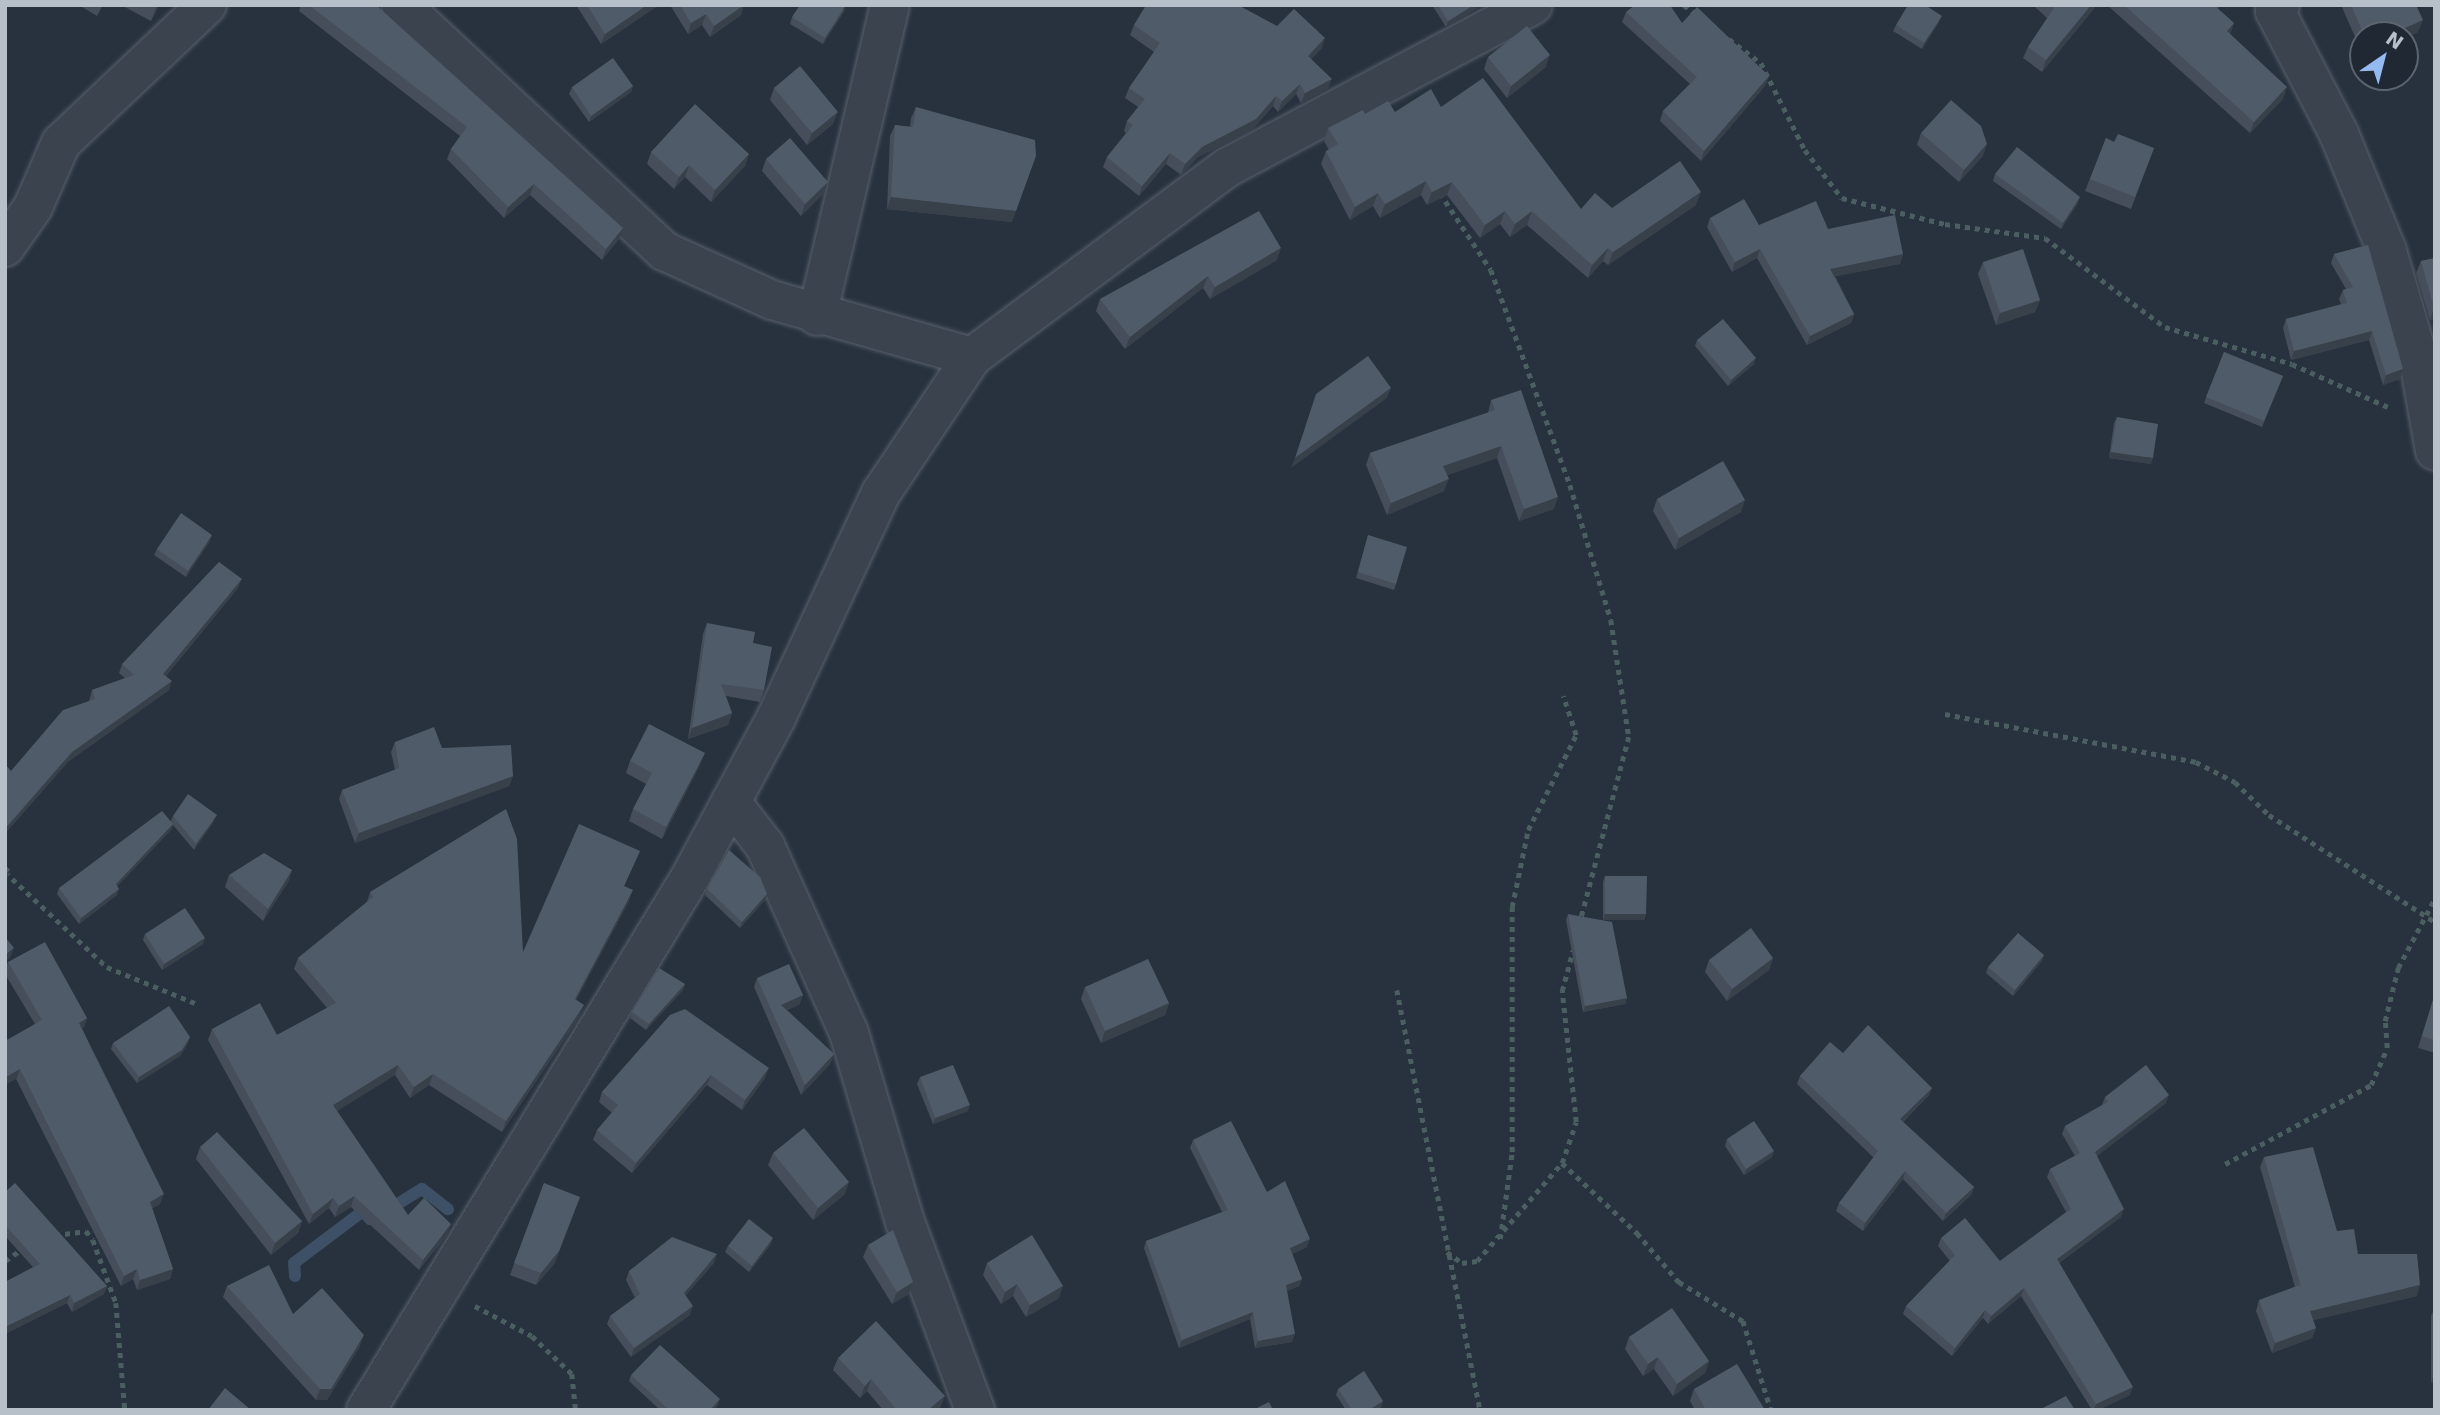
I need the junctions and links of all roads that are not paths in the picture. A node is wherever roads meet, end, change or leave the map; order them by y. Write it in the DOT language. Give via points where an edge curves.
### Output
graph roads {
  1 [pos="207,5"];
  2 [pos="401,5"];
  3 [pos="890,5"];
  4 [pos="1533,5"];
  5 [pos="2274,7"];
  6 [pos="5,247"];
  7 [pos="817,316"];
  8 [pos="972,358"];
  9 [pos="2432,434"];
  10 [pos="731,802"];
  11 [pos="366,1410"];
  12 [pos="975,1410"];
  1 -- 6 [label="street" via="61,144 33,206"];
  2 -- 7 [label="street" via="664,251 723,282"];
  3 -- 7 [label="street"];
  4 -- 8 [label="street" via="1228,167"];
  5 -- 9 [label="street" via="2339,134 2387,251"];
  7 -- 8 [label="street"];
  8 -- 10 [label="street" via="881,493"];
  10 -- 11 [label="street"];
  10 -- 12 [label="street" via="765,846 849,1033 905,1222"];
}
